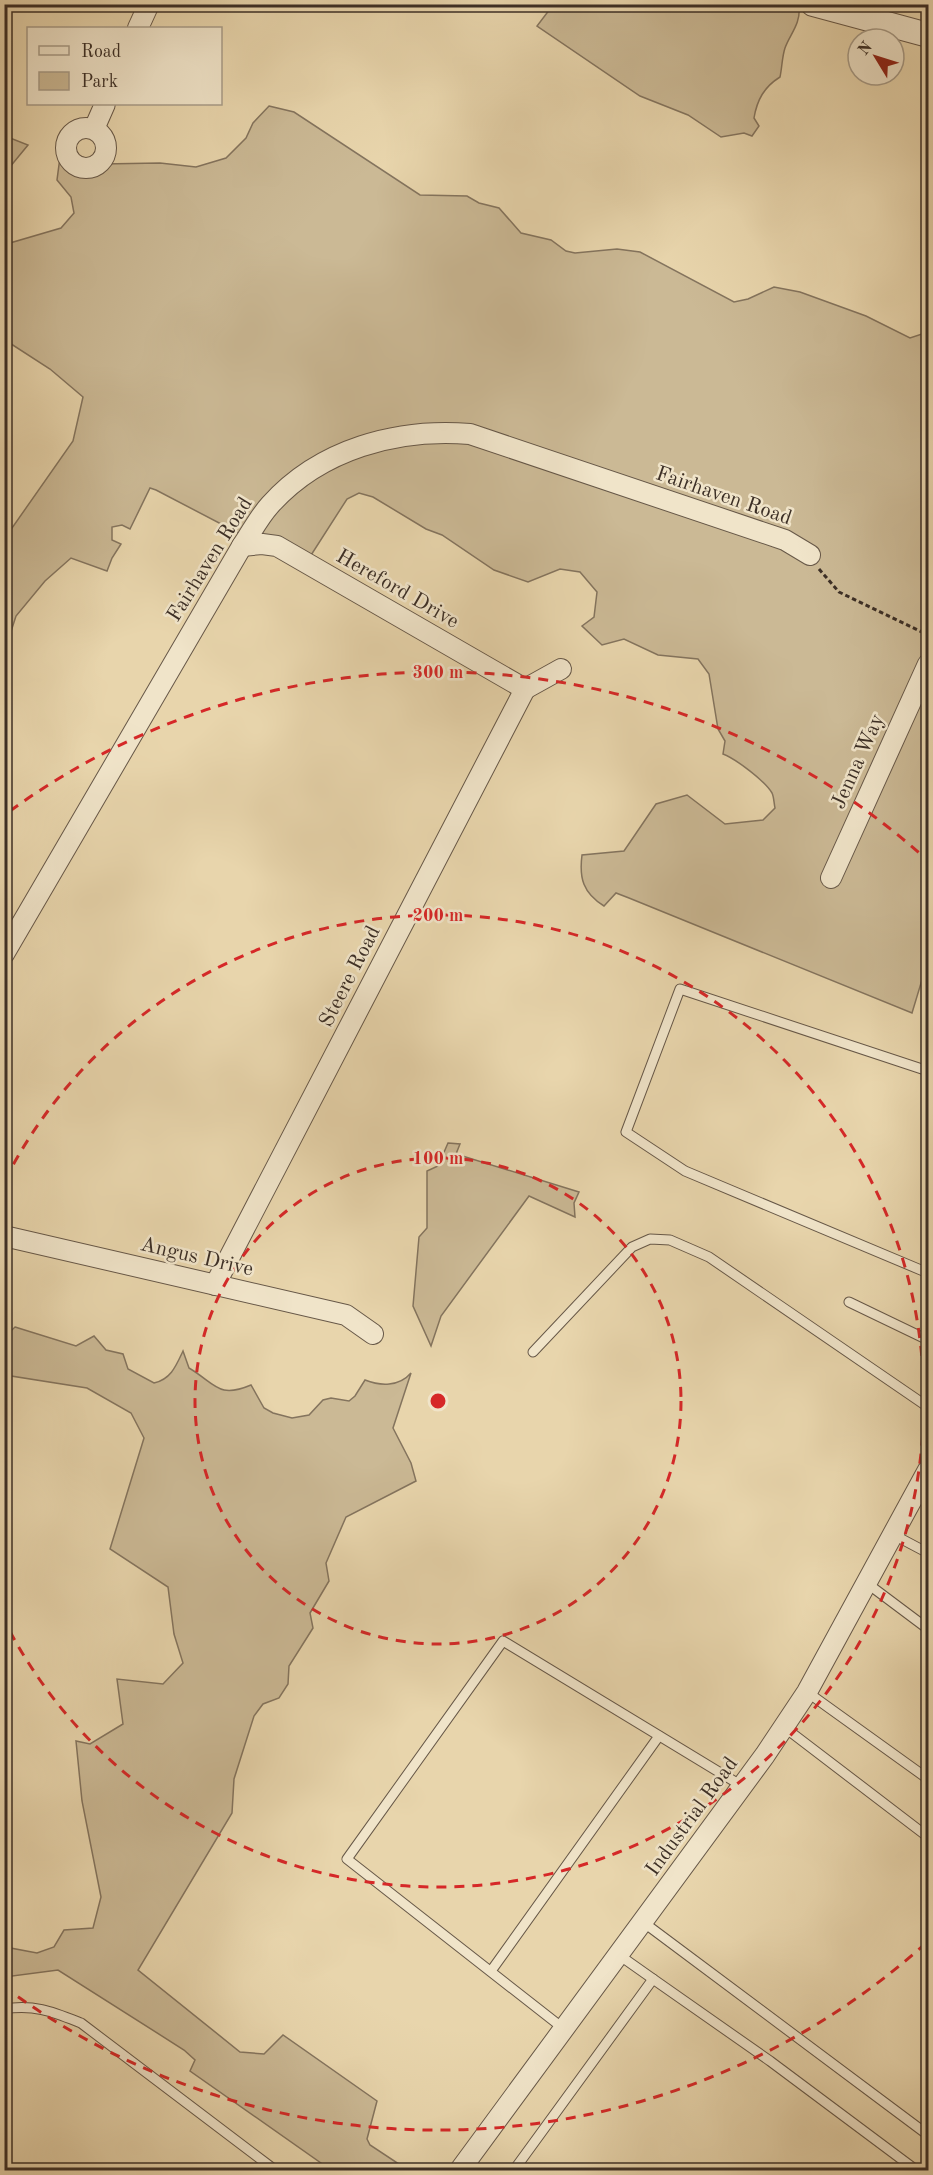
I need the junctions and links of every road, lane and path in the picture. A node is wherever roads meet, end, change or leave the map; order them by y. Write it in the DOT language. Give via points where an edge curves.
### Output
graph roads {
  1 [pos="149,4"];
  2 [pos="813,4"];
  3 [pos="138,27"];
  4 [pos="928,36"];
  5 [pos="105,105"];
  6 [pos="94,129"];
  7 [pos="242,546"];
  8 [pos="810,555"];
  9 [pos="928,635"];
  10 [pos="928,664"];
  11 [pos="561,669"];
  12 [pos="525,689"];
  13 [pos="831,878"];
  14 [pos="11,929"];
  15 [pos="4,954"];
  16 [pos="928,1071"];
  17 [pos="4,1236"];
  18 [pos="928,1273"];
  19 [pos="215,1285"];
  20 [pos="849,1302"];
  21 [pos="373,1334"];
  22 [pos="928,1340"];
  23 [pos="533,1352"];
  24 [pos="928,1407"];
  25 [pos="928,1470"];
  26 [pos="894,1535"];
  27 [pos="928,1553"];
  28 [pos="868,1584"];
  29 [pos="928,1629"];
  30 [pos="807,1692"];
  31 [pos="784,1727"];
  32 [pos="659,1736"];
  33 [pos="928,1779"];
  34 [pos="743,1786"];
  35 [pos="928,1837"];
  36 [pos="643,1922"];
  37 [pos="619,1955"];
  38 [pos="491,1971"];
  39 [pos="653,1979"];
  40 [pos="4,2008"];
  41 [pos="564,2029"];
  42 [pos="928,2135"];
  43 [pos="275,2170"];
  44 [pos="460,2170"];
  45 [pos="514,2170"];
  46 [pos="916,2170"];
  1 -- 3 [label="street"];
  2 -- 4 [label="street"];
  5 -- 6 [label="street"];
  7 -- 8 [label="street, Fairhaven Road" via="269,506 302,476 326,461 383,440 444,432 470,434 541,457 785,540"];
  7 -- 12 [label="street, Hereford Drive" via="277,546"];
  7 -- 14 [label="street, Fairhaven Road"];
  8 -- 9 [label="path" via="839,592"];
  10 -- 13 [label="street, Jenna Way"];
  11 -- 12 [label="street"];
  12 -- 19 [label="street, Steere Road"];
  14 -- 15 [label="street, Fairhaven Road"];
  16 -- 18 [label="lane" via="680,989 626,1132 685,1171"];
  17 -- 19 [label="street, Angus Drive"];
  19 -- 21 [label="street, Angus Drive" via="346,1315"];
  20 -- 22 [label="lane"];
  23 -- 24 [label="lane" via="632,1247 650,1239 670,1240 709,1257"];
  25 -- 26 [label="street, Industrial Road"];
  26 -- 27 [label="lane"];
  26 -- 28 [label="street, Industrial Road"];
  28 -- 29 [label="lane"];
  28 -- 30 [label="street, Industrial Road"];
  30 -- 31 [label="street, Industrial Road"];
  30 -- 33 [label="lane"];
  31 -- 34 [label="street, Industrial Road"];
  31 -- 35 [label="lane"];
  32 -- 34 [label="lane"];
  32 -- 38 [label="lane"];
  32 -- 38 [label="lane" via="503,1641 347,1859"];
  34 -- 36 [label="street, Industrial Road"];
  36 -- 37 [label="street, Industrial Road"];
  36 -- 42 [label="lane"];
  37 -- 39 [label="lane"];
  37 -- 41 [label="street, Industrial Road"];
  38 -- 41 [label="lane"];
  39 -- 45 [label="lane"];
  39 -- 46 [label="lane"];
  40 -- 43 [label="lane" via="47,2009 81,2023"];
  41 -- 44 [label="street, Industrial Road"];
}
